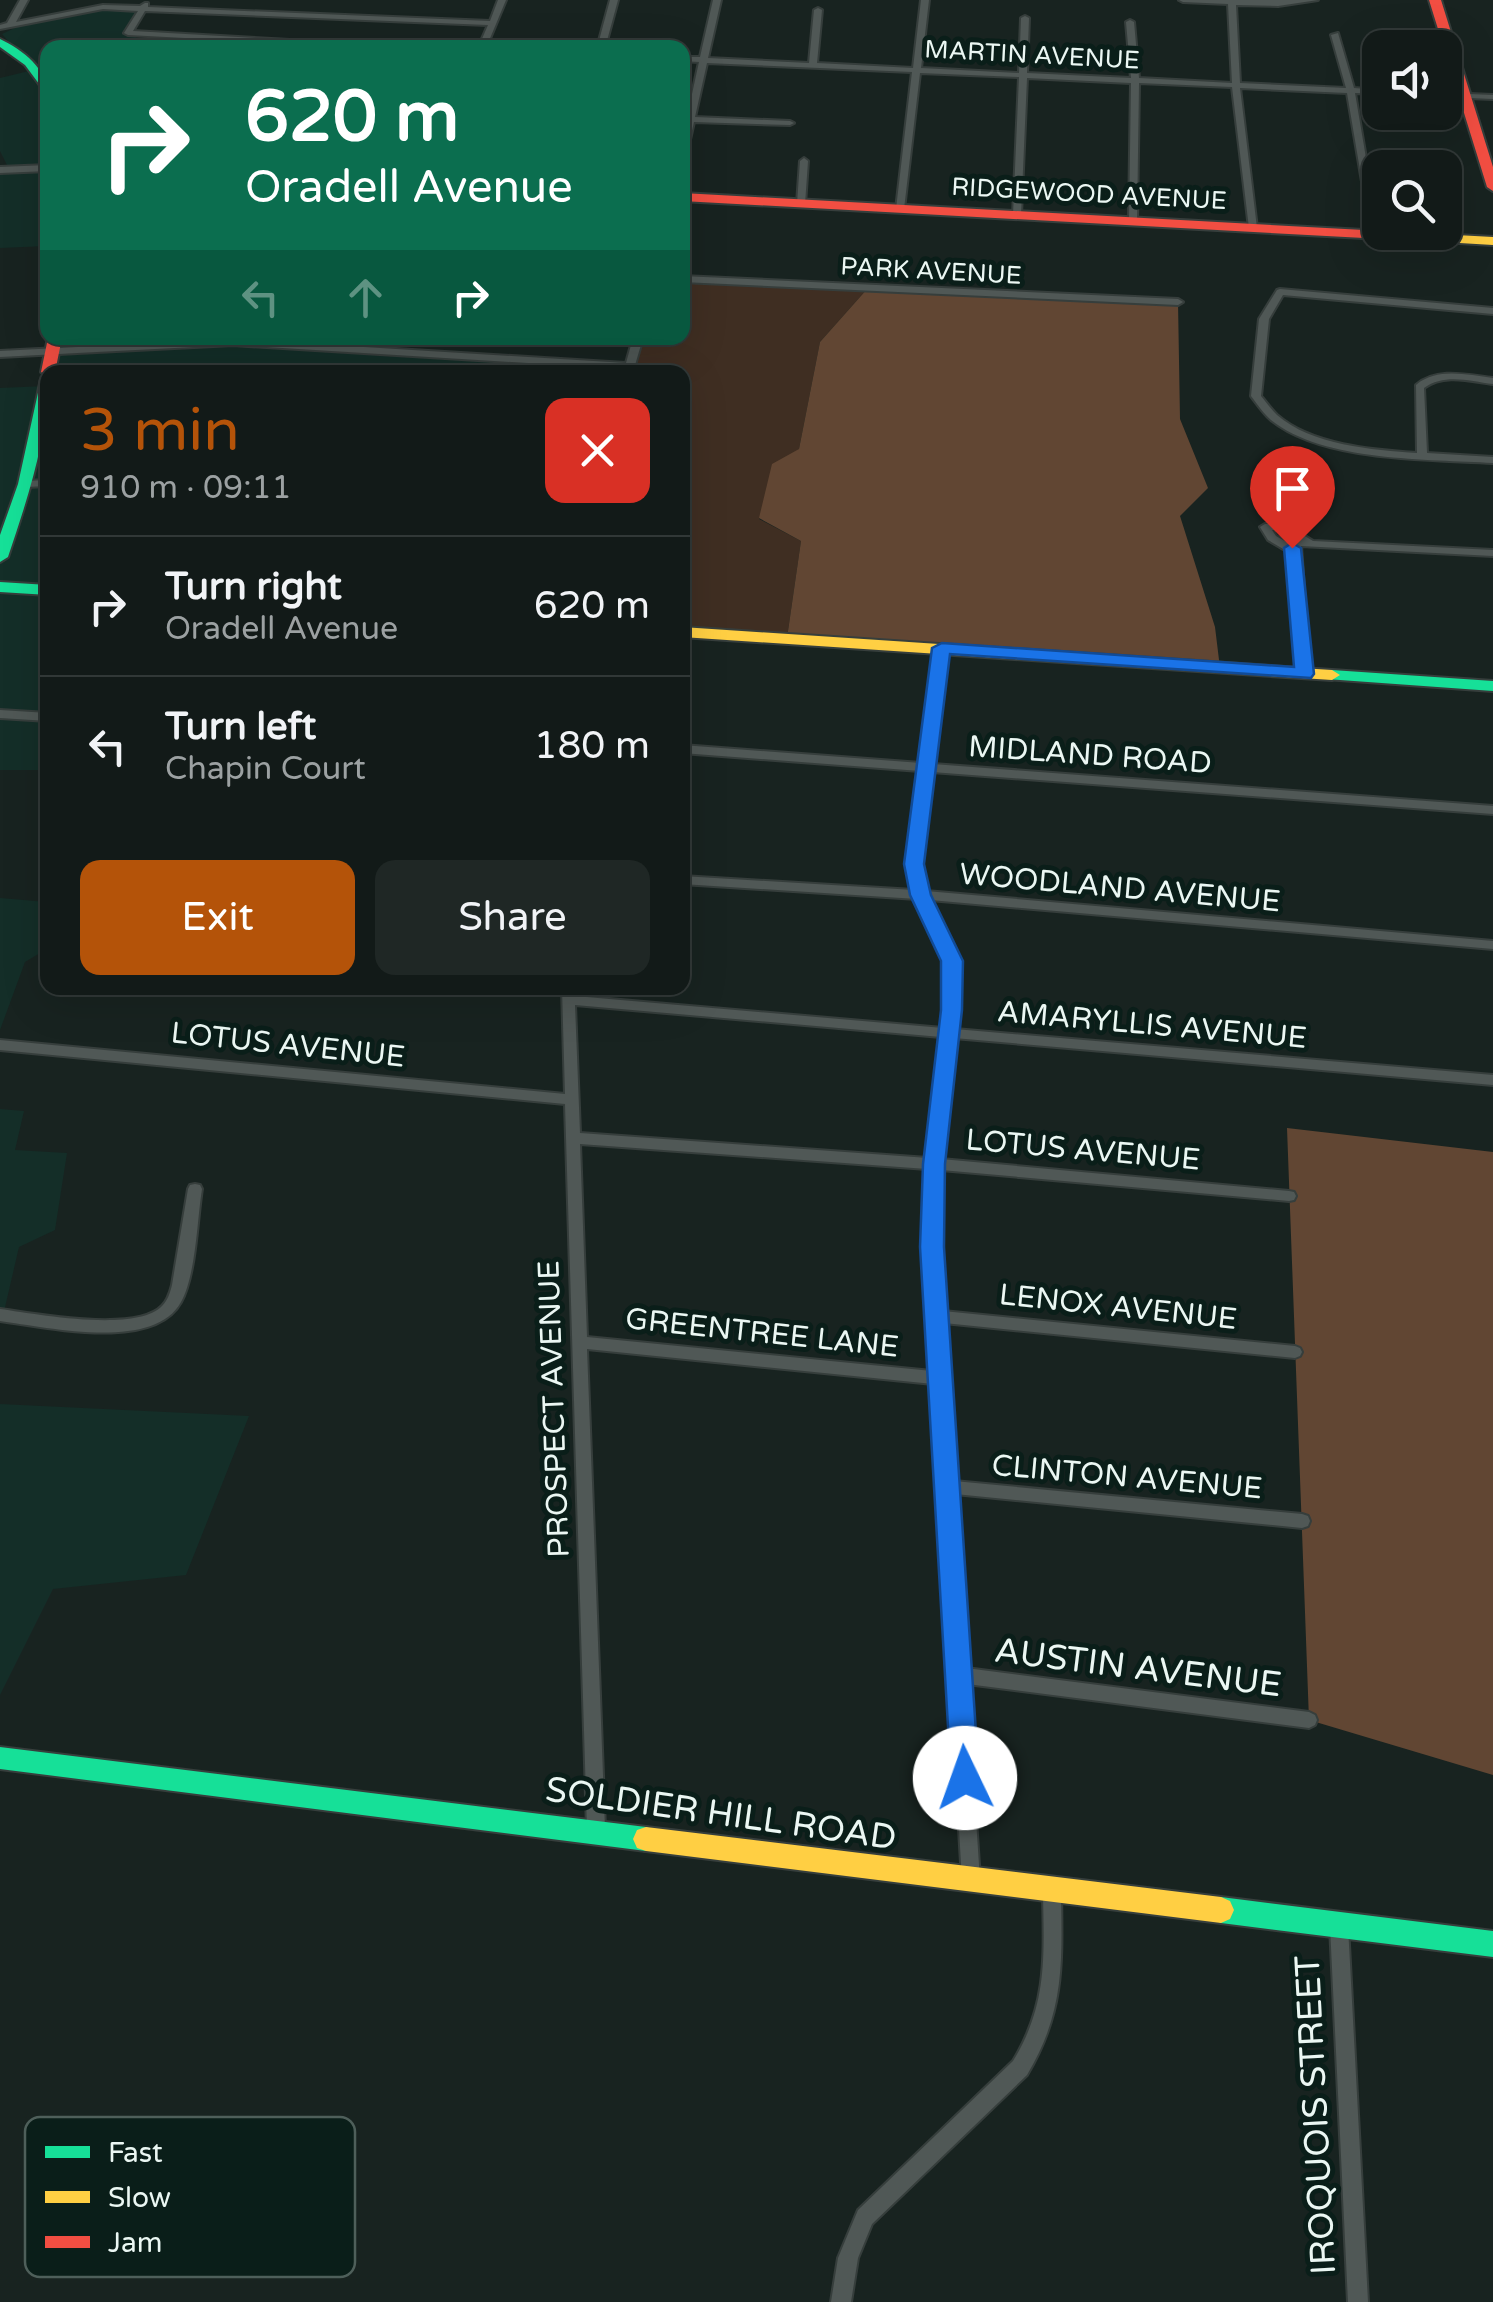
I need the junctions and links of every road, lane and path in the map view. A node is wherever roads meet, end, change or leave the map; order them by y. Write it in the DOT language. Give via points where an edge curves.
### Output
graph roads {
  1 [pos="24,0"];
  2 [pos="502,0"];
  3 [pos="614,0"];
  4 [pos="717,0"];
  5 [pos="925,0"];
  6 [pos="1183,0"];
  7 [pos="1314,0"];
  8 [pos="1435,0"];
  9 [pos="1232,3"];
  10 [pos="146,4"];
  11 [pos="818,10"];
  12 [pos="1025,18"];
  13 [pos="1130,22"];
  14 [pos="12,23"];
  15 [pos="491,23"];
  16 [pos="0,27"];
  17 [pos="1441,30"];
  18 [pos="1335,36"];
  19 [pos="234,40"];
  20 [pos="485,40"];
  21 [pos="603,40"];
  22 [pos="0,42"];
  23 [pos="690,59"];
  24 [pos="704,60"];
  25 [pos="813,65"];
  26 [pos="918,69"];
  27 [pos="1025,74"];
  28 [pos="1134,80"];
  29 [pos="40,81"];
  30 [pos="1236,85"];
  31 [pos="1351,91"];
  32 [pos="1362,91"];
  33 [pos="1462,95"];
  34 [pos="1493,96"];
  35 [pos="690,106"];
  36 [pos="1462,114"];
  37 [pos="690,119"];
  38 [pos="790,123"];
  39 [pos="1362,157"];
  40 [pos="804,161"];
  41 [pos="40,168"];
  42 [pos="0,170"];
  43 [pos="1493,187"];
  44 [pos="690,197"];
  45 [pos="801,204"];
  46 [pos="900,209"];
  47 [pos="1017,215"];
  48 [pos="1133,221"];
  49 [pos="1253,228"];
  50 [pos="1362,234"];
  51 [pos="1462,240"];
  52 [pos="1493,242"];
  53 [pos="690,279"];
  54 [pos="1178,302"];
  55 [pos="1493,311"];
  56 [pos="203,345"];
  57 [pos="277,345"];
  58 [pos="0,354"];
  59 [pos="51,360"];
  60 [pos="571,365"];
  61 [pos="1493,381"];
  62 [pos="40,412"];
  63 [pos="1422,454"];
  64 [pos="1493,460"];
  65 [pos="40,483"];
  66 [pos="25,484"];
  67 [pos="1299,545"];
  68 [pos="1493,553"];
  69 [pos="0,557"];
  70 [pos="0,586"];
  71 [pos="40,589"];
  72 [pos="690,632"];
  73 [pos="942,648"];
  74 [pos="1304,674"];
  75 [pos="1493,686"];
  76 [pos="0,714"];
  77 [pos="40,717"];
  78 [pos="690,750"];
  79 [pos="926,768"];
  80 [pos="1493,810"];
  81 [pos="690,881"];
  82 [pos="920,895"];
  83 [pos="1493,945"];
  84 [pos="568,995"];
  85 [pos="578,995"];
  86 [pos="949,1032"];
  87 [pos="0,1045"];
  88 [pos="1493,1080"];
  89 [pos="571,1100"];
  90 [pos="572,1138"];
  91 [pos="934,1164"];
  92 [pos="195,1189"];
  93 [pos="1289,1196"];
  94 [pos="0,1315"];
  95 [pos="935,1316"];
  96 [pos="579,1342"];
  97 [pos="1295,1352"];
  98 [pos="939,1378"];
  99 [pos="947,1487"];
  100 [pos="1302,1521"];
  101 [pos="959,1674"];
  102 [pos="1309,1720"];
  103 [pos="0,1758"];
  104 [pos="596,1829"];
  105 [pos="971,1880"];
  106 [pos="1052,1890"];
  107 [pos="1339,1926"];
  108 [pos="1493,1944"];
  109 [pos="841,2302"];
  110 [pos="1358,2302"];
  1 -- 14 [label="street"];
  2 -- 15 [label="street"];
  3 -- 21 [label="street"];
  4 -- 24 [label="street"];
  5 -- 26 [label="street"];
  6 -- 9 [label="street"];
  7 -- 9 [label="street"];
  8 -- 17 [label="street"];
  9 -- 30 [label="street"];
  10 -- 14 [label="street"];
  10 -- 15 [label="street"];
  10 -- 19 [label="street" via="126,31"];
  11 -- 25 [label="street"];
  12 -- 27 [label="street"];
  13 -- 28 [label="street"];
  14 -- 16 [label="street"];
  15 -- 20 [label="street"];
  18 -- 31 [label="street"];
  22 -- 29 [label="street" via="24,58"];
  23 -- 24 [label="street, MARTIN AVENUE"];
  24 -- 25 [label="street, MARTIN AVENUE"];
  24 -- 35 [label="street"];
  25 -- 26 [label="street, MARTIN AVENUE"];
  26 -- 27 [label="street, MARTIN AVENUE"];
  26 -- 46 [label="street"];
  27 -- 28 [label="street, MARTIN AVENUE"];
  27 -- 47 [label="street"];
  28 -- 30 [label="street, MARTIN AVENUE"];
  28 -- 48 [label="street"];
  30 -- 31 [label="street, MARTIN AVENUE"];
  30 -- 49 [label="street"];
  31 -- 32 [label="street, MARTIN AVENUE"];
  31 -- 39 [label="street"];
  33 -- 34 [label="street"];
  36 -- 43 [label="street"];
  37 -- 38 [label="street"];
  40 -- 45 [label="street"];
  41 -- 42 [label="street"];
  44 -- 45 [label="street, RIDGEWOOD AVENUE"];
  45 -- 46 [label="street, RIDGEWOOD AVENUE"];
  46 -- 47 [label="street, RIDGEWOOD AVENUE"];
  47 -- 48 [label="street, RIDGEWOOD AVENUE"];
  48 -- 49 [label="street, RIDGEWOOD AVENUE"];
  49 -- 50 [label="street, RIDGEWOOD AVENUE"];
  51 -- 52 [label="street, RIDGEWOOD AVENUE"];
  53 -- 54 [label="street, PARK AVENUE"];
  55 -- 63 [label="street" via="1280,292 1264,319 1256,396 1268,413 1302,434 1336,444"];
  56 -- 59 [label="street"];
  57 -- 60 [label="street"];
  58 -- 59 [label="street"];
  61 -- 63 [label="street" via="1423,381"];
  62 -- 66 [label="street"];
  63 -- 64 [label="street"];
  65 -- 66 [label="street"];
  66 -- 69 [label="street"];
  67 -- 68 [label="street"];
  67 -- 74 [label="street"];
  70 -- 71 [label="street"];
  72 -- 73 [label="street"];
  73 -- 74 [label="street"];
  73 -- 79 [label="street"];
  74 -- 75 [label="street"];
  76 -- 77 [label="street"];
  78 -- 79 [label="street, MIDLAND ROAD"];
  79 -- 80 [label="street, MIDLAND ROAD"];
  79 -- 82 [label="street" via="914,864"];
  81 -- 82 [label="street, WOODLAND AVENUE"];
  82 -- 83 [label="street, WOODLAND AVENUE"];
  82 -- 86 [label="street" via="952,961"];
  84 -- 89 [label="street, PROSPECT AVENUE"];
  85 -- 86 [label="street, AMARYLLIS AVENUE"];
  86 -- 88 [label="street, AMARYLLIS AVENUE"];
  86 -- 91 [label="street"];
  87 -- 89 [label="street, LOTUS AVENUE"];
  89 -- 90 [label="street, PROSPECT AVENUE"];
  90 -- 91 [label="street, LOTUS AVENUE"];
  90 -- 96 [label="street, PROSPECT AVENUE"];
  91 -- 93 [label="street, LOTUS AVENUE"];
  91 -- 95 [label="street"];
  92 -- 94 [label="street" via="176,1299 160,1318 132,1327"];
  95 -- 97 [label="street, LENOX AVENUE"];
  95 -- 98 [label="street"];
  96 -- 98 [label="street, GREENTREE LANE"];
  96 -- 104 [label="street, PROSPECT AVENUE"];
  98 -- 99 [label="street"];
  99 -- 100 [label="street, CLINTON AVENUE"];
  99 -- 101 [label="street"];
  101 -- 102 [label="street, AUSTIN AVENUE"];
  101 -- 105 [label="street"];
  103 -- 104 [label="street, SOLDIER HILL ROAD"];
  104 -- 105 [label="street, SOLDIER HILL ROAD"];
  105 -- 106 [label="street, SOLDIER HILL ROAD"];
  106 -- 107 [label="street, SOLDIER HILL ROAD"];
  106 -- 109 [label="street" via="1052,1991 1036,2046 865,2217 843,2272"];
  107 -- 108 [label="street, SOLDIER HILL ROAD"];
  107 -- 110 [label="street, IROQUOIS STREET"];
}
